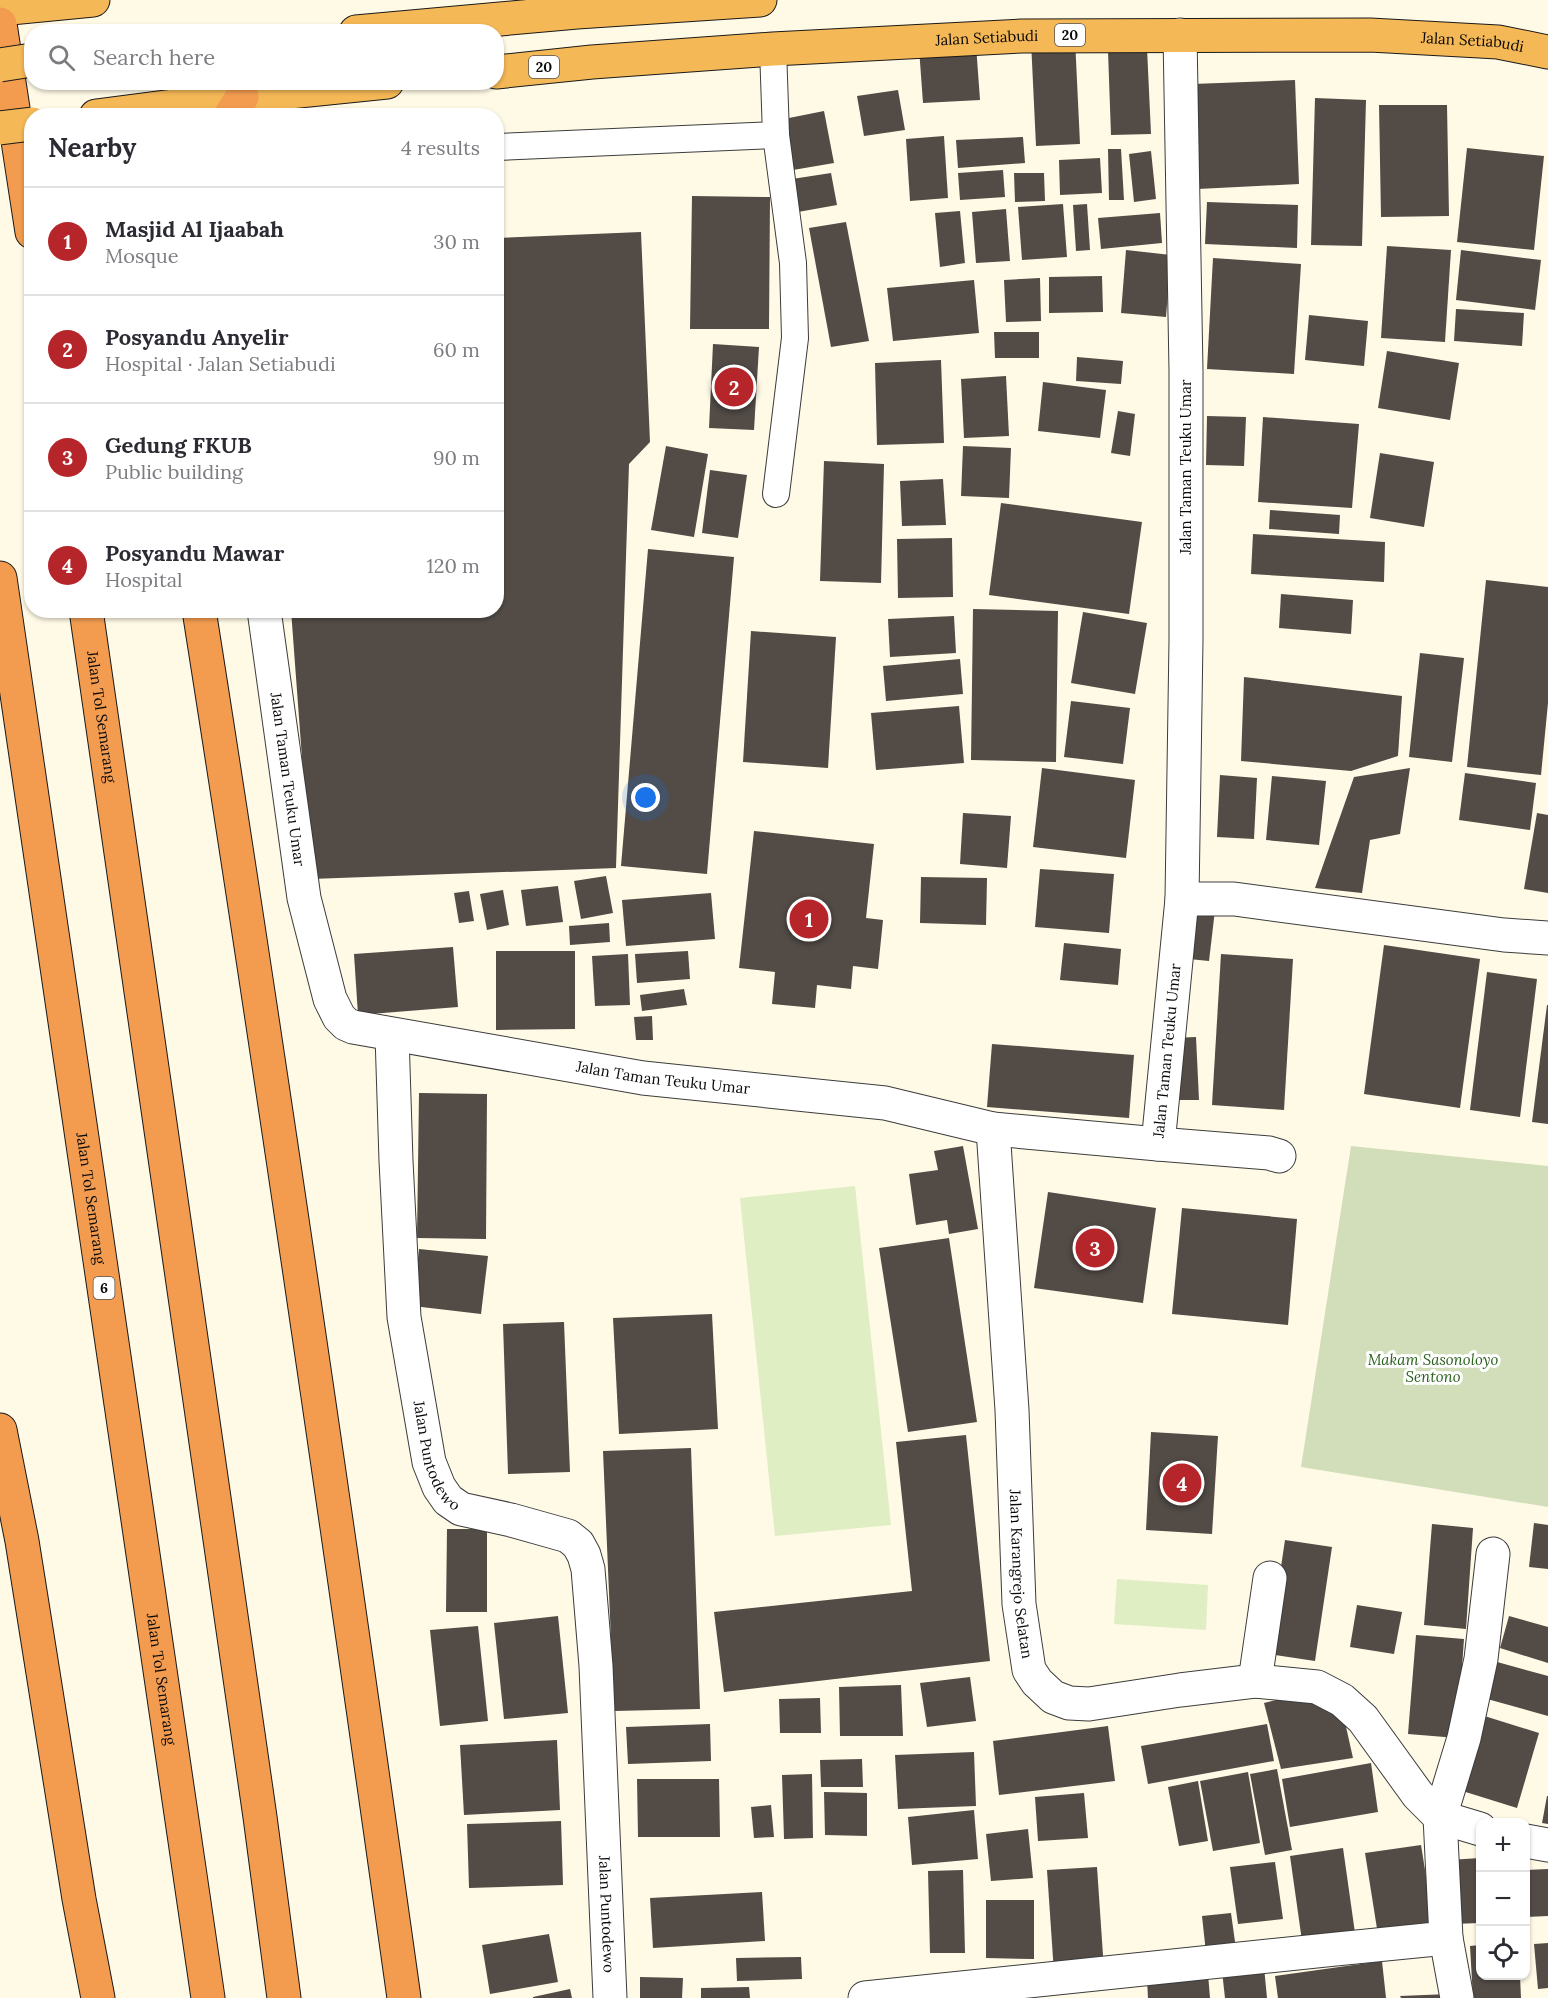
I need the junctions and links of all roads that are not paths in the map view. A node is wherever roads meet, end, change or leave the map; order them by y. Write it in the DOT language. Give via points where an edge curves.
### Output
graph roads {
  1 [pos="93,0"];
  2 [pos="760,0"];
  3 [pos="0,9"];
  4 [pos="0,24"];
  5 [pos="444,24"];
  6 [pos="1180,35"];
  7 [pos="1498,42"];
  8 [pos="1548,44"];
  9 [pos="773,49"];
  10 [pos="1548,52"];
  11 [pos="24,61"];
  12 [pos="0,64"];
  13 [pos="504,71"];
  14 [pos="337,90"];
  15 [pos="236,106"];
  16 [pos="206,108"];
  17 [pos="24,125"];
  18 [pos="0,128"];
  19 [pos="776,135"];
  20 [pos="504,147"];
  21 [pos="24,180"];
  22 [pos="776,494"];
  23 [pos="0,578"];
  24 [pos="87,618"];
  25 [pos="200,618"];
  26 [pos="265,618"];
  27 [pos="1182,899"];
  28 [pos="1548,938"];
  29 [pos="393,1035"];
  30 [pos="993,1130"];
  31 [pos="1158,1144"];
  32 [pos="1279,1156"];
  33 [pos="0,1430"];
  34 [pos="1493,1554"];
  35 [pos="1270,1578"];
  36 [pos="1255,1681"];
  37 [pos="1440,1817"];
  38 [pos="1476,1828"];
  39 [pos="1530,1841"];
  40 [pos="1548,1845"];
  41 [pos="1446,1938"];
  42 [pos="1120,1986"];
  43 [pos="98,1998"];
  44 [pos="208,1998"];
  45 [pos="284,1998"];
  46 [pos="404,1998"];
  47 [pos="610,1998"];
  48 [pos="865,1998"];
  49 [pos="1457,1998"];
  1 -- 3 [label="highway"];
  2 -- 5 [label="highway"];
  4 -- 21 [label="highway"];
  6 -- 7 [label="highway, Jalan Setiabudi / 20" via="1370,35"];
  6 -- 9 [label="highway, Jalan Setiabudi / 20" via="1022,36"];
  6 -- 27 [label="street, Jalan Taman Teuku Umar" via="1186,429"];
  7 -- 8 [label="highway"];
  7 -- 10 [label="highway, Jalan Setiabudi / 20"];
  9 -- 13 [label="highway, Jalan Setiabudi / 20"];
  9 -- 19 [label="lane"];
  11 -- 12 [label="highway, bridge"];
  14 -- 15 [label="highway"];
  15 -- 16 [label="highway"];
  17 -- 18 [label="highway, bridge"];
  19 -- 20 [label="lane"];
  19 -- 22 [label="lane" via="793,264 795,338"];
  23 -- 44 [label="highway, Jalan Tol Semarang / 6"];
  24 -- 45 [label="highway, Jalan Tol Semarang"];
  25 -- 46 [label="highway" via="255,968"];
  26 -- 29 [label="street, Jalan Taman Teuku Umar" via="304,898 330,999 346,1024"];
  27 -- 28 [label="street" via="1234,899"];
  27 -- 31 [label="street, Jalan Taman Teuku Umar"];
  29 -- 30 [label="street, Jalan Taman Teuku Umar" via="644,1078 885,1103"];
  29 -- 47 [label="street, Jalan Puntodewo" via="404,1317 435,1479 447,1500 460,1509 568,1536 578,1544 586,1562 596,1666"];
  30 -- 31 [label="street, Jalan Taman Teuku Umar"];
  30 -- 36 [label="street, Jalan Karangrejo Selatan" via="1012,1410 1019,1604 1029,1670 1053,1697 1089,1704"];
  31 -- 32 [label="street"];
  33 -- 43 [label="highway"];
  34 -- 37 [label="street" via="1481,1659 1464,1738"];
  35 -- 36 [label="street"];
  36 -- 37 [label="street, Jalan Karangrejo Selatan" via="1317,1687 1342,1700 1363,1719 1418,1795"];
  37 -- 38 [label="street, Jalan Karangrejo Selatan"];
  37 -- 41 [label="street"];
  39 -- 40 [label="street"];
  41 -- 42 [label="street" via="1251,1958"];
  41 -- 49 [label="street"];
  42 -- 48 [label="street"];
}
